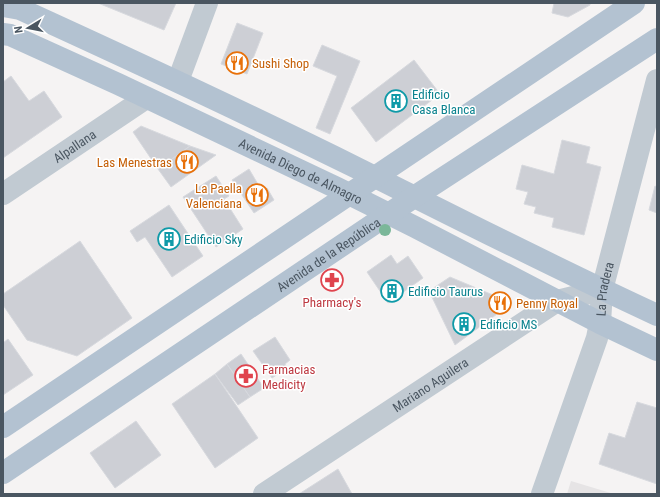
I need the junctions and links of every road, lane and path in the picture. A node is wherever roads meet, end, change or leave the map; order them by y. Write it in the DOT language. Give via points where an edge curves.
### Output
graph roads {
  1 [pos="207,3"];
  2 [pos="634,3"];
  3 [pos="3,6"];
  4 [pos="3,34"];
  5 [pos="657,39"];
  6 [pos="657,80"];
  7 [pos="178,82"];
  8 [pos="146,98"];
  9 [pos="374,177"];
  10 [pos="3,194"];
  11 [pos="349,194"];
  12 [pos="414,197"];
  13 [pos="390,214"];
  14 [pos="602,290"];
  15 [pos="557,301"];
  16 [pos="657,316"];
  17 [pos="600,323"];
  18 [pos="657,350"];
  19 [pos="3,427"];
  20 [pos="3,473"];
  21 [pos="264,494"];
  22 [pos="542,494"];
  1 -- 7 [label="street"];
  2 -- 9 [label="main road"];
  3 -- 7 [label="main road, Avenida Diego de Almagro" via="20,9"];
  4 -- 8 [label="main road, Avenida Diego de Almagro"];
  5 -- 12 [label="main road, Avenida de la República"];
  6 -- 14 [label="street, La Pradera"];
  7 -- 9 [label="main road, Avenida Diego de Almagro"];
  8 -- 10 [label="street, Alpallana"];
  8 -- 11 [label="main road, Avenida Diego de Almagro"];
  9 -- 11 [label="main road"];
  9 -- 12 [label="main road, Avenida Diego de Almagro"];
  11 -- 13 [label="main road, Avenida Diego de Almagro"];
  11 -- 19 [label="main road"];
  12 -- 13 [label="main road, Avenida de la República"];
  12 -- 14 [label="main road, Avenida Diego de Almagro"];
  13 -- 15 [label="main road, Avenida Diego de Almagro"];
  13 -- 20 [label="main road, Avenida de la República"];
  14 -- 15 [label="street, Mariano Aguilera"];
  14 -- 16 [label="main road, Avenida Diego de Almagro"];
  14 -- 17 [label="street, La Pradera"];
  15 -- 17 [label="main road, Avenida Diego de Almagro"];
  15 -- 21 [label="street, Mariano Aguilera"];
  17 -- 18 [label="main road, Avenida Diego de Almagro"];
  17 -- 22 [label="street, La Pradera"];
}
